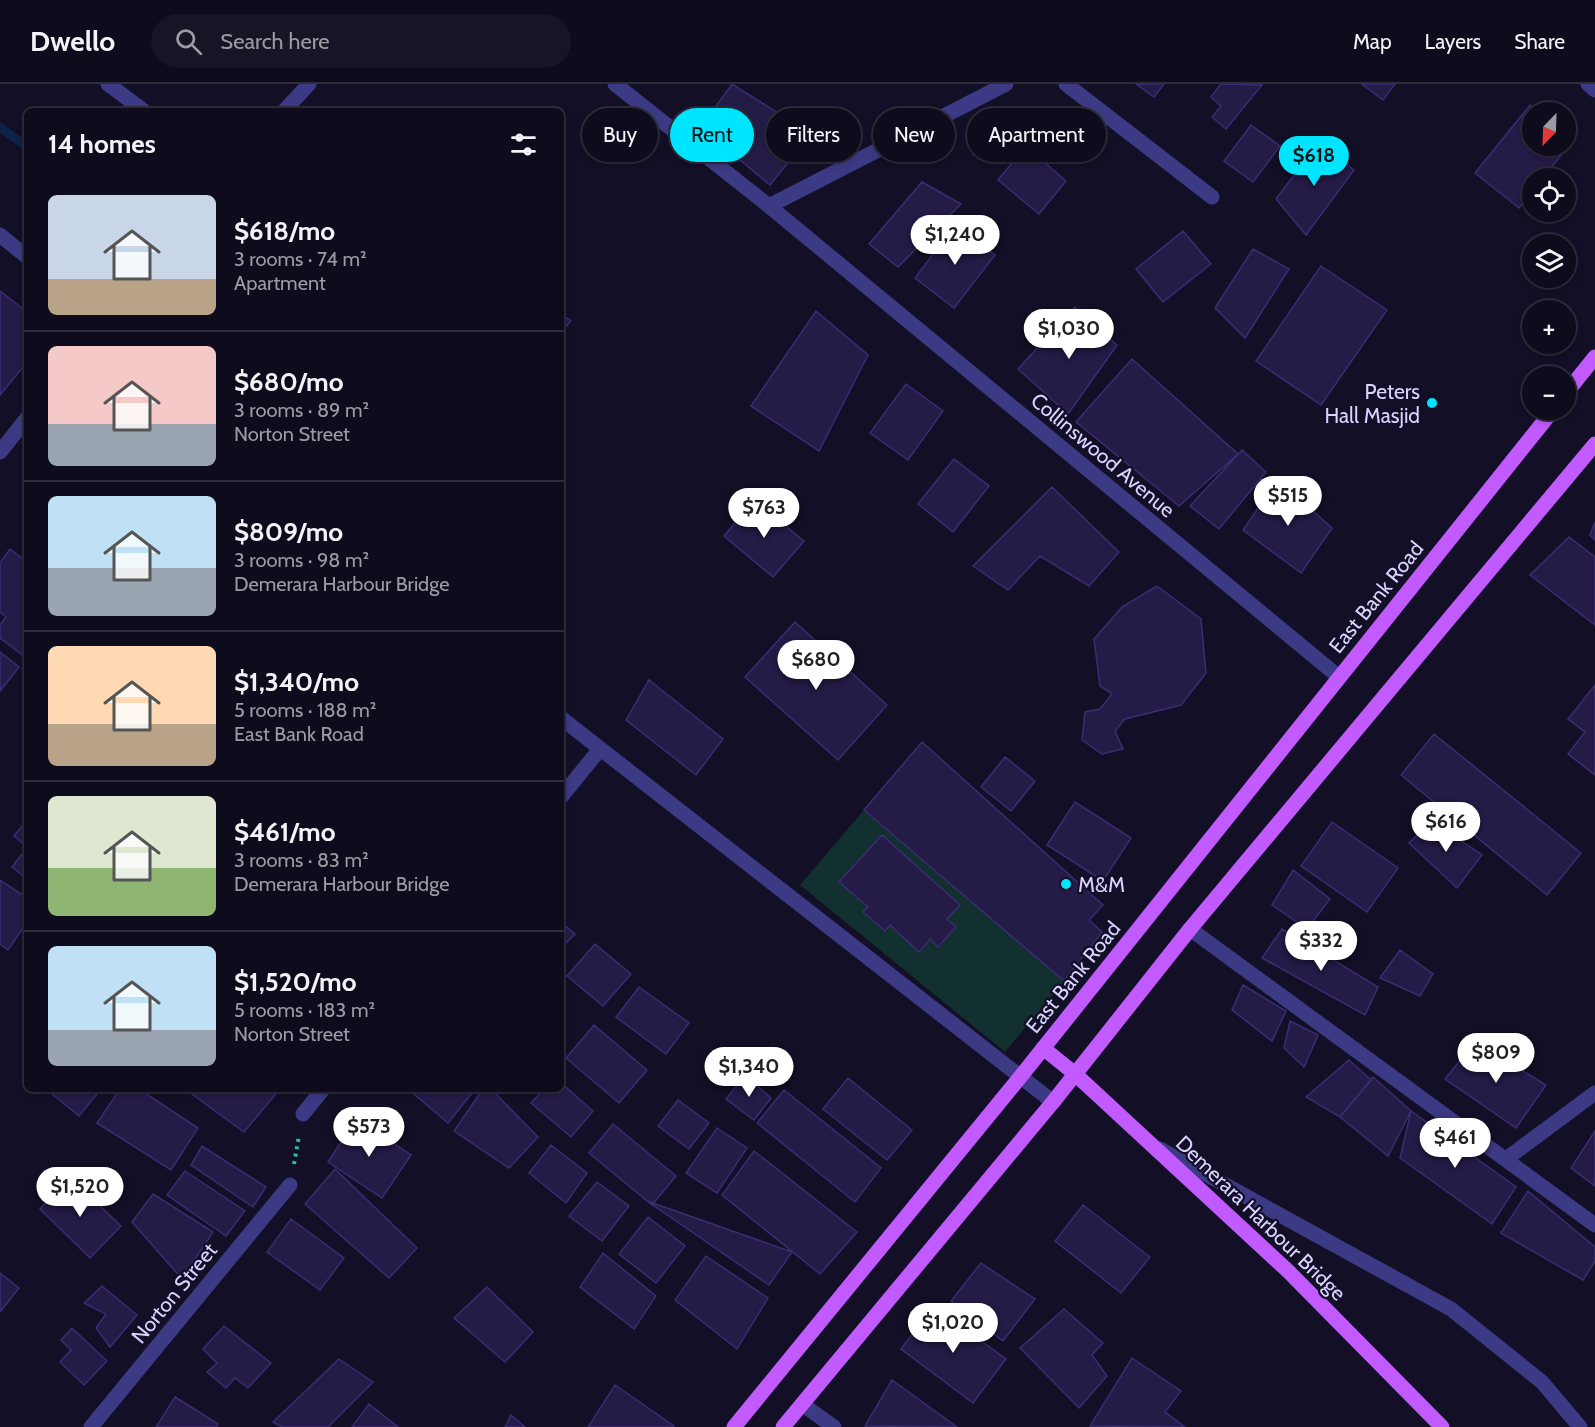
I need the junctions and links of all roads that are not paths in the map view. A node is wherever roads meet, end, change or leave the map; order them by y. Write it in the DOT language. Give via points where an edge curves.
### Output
graph roads {
  1 [pos="108,84"];
  2 [pos="309,84"];
  3 [pos="615,84"];
  4 [pos="1006,84"];
  5 [pos="1066,84"];
  6 [pos="1588,84"];
  7 [pos="1595,90"];
  8 [pos="140,108"];
  9 [pos="287,108"];
  10 [pos="1212,197"];
  11 [pos="769,206"];
  12 [pos="0,235"];
  13 [pos="24,255"];
  14 [pos="1595,357"];
  15 [pos="1576,381"];
  16 [pos="1545,420"];
  17 [pos="24,422"];
  18 [pos="1595,444"];
  19 [pos="0,452"];
  20 [pos="1340,677"];
  21 [pos="564,720"];
  22 [pos="600,749"];
  23 [pos="564,793"];
  24 [pos="1190,929"];
  25 [pos="1043,1048"];
  26 [pos="1074,1073"];
  27 [pos="1021,1076"];
  28 [pos="321,1092"];
  29 [pos="1595,1092"];
  30 [pos="1053,1102"];
  31 [pos="303,1114"];
  32 [pos="1152,1145"];
  33 [pos="1506,1159"];
  34 [pos="290,1185"];
  35 [pos="1595,1226"];
  36 [pos="802,1404"];
  37 [pos="91,1427"];
  38 [pos="734,1427"];
  39 [pos="783,1427"];
  40 [pos="834,1427"];
  41 [pos="1442,1427"];
  42 [pos="1580,1427"];
  1 -- 8 [label="street"];
  2 -- 9 [label="street"];
  3 -- 11 [label="street, Collinswood Avenue"];
  4 -- 11 [label="street"];
  5 -- 10 [label="street"];
  6 -- 7 [label="street"];
  11 -- 20 [label="street, Collinswood Avenue"];
  12 -- 13 [label="street"];
  14 -- 15 [label="main road"];
  16 -- 20 [label="main road, East Bank Road"];
  17 -- 19 [label="street"];
  18 -- 24 [label="main road"];
  20 -- 25 [label="main road, East Bank Road"];
  21 -- 22 [label="street"];
  22 -- 23 [label="street"];
  22 -- 27 [label="street"];
  24 -- 26 [label="main road"];
  24 -- 33 [label="street"];
  25 -- 26 [label="main road, Demerara Harbour Bridge"];
  25 -- 27 [label="main road, East Bank Road"];
  26 -- 30 [label="main road"];
  26 -- 32 [label="main road, Demerara Harbour Bridge"];
  27 -- 30 [label="street"];
  27 -- 38 [label="main road, East Bank Road"];
  28 -- 31 [label="street"];
  29 -- 33 [label="street"];
  30 -- 36 [label="main road"];
  32 -- 41 [label="main road, Demerara Harbour Bridge" via="1288,1270"];
  32 -- 42 [label="street" via="1451,1309 1542,1382"];
  33 -- 35 [label="street"];
  34 -- 37 [label="street, Norton Street"];
  36 -- 39 [label="main road"];
  36 -- 40 [label="street"];
}
